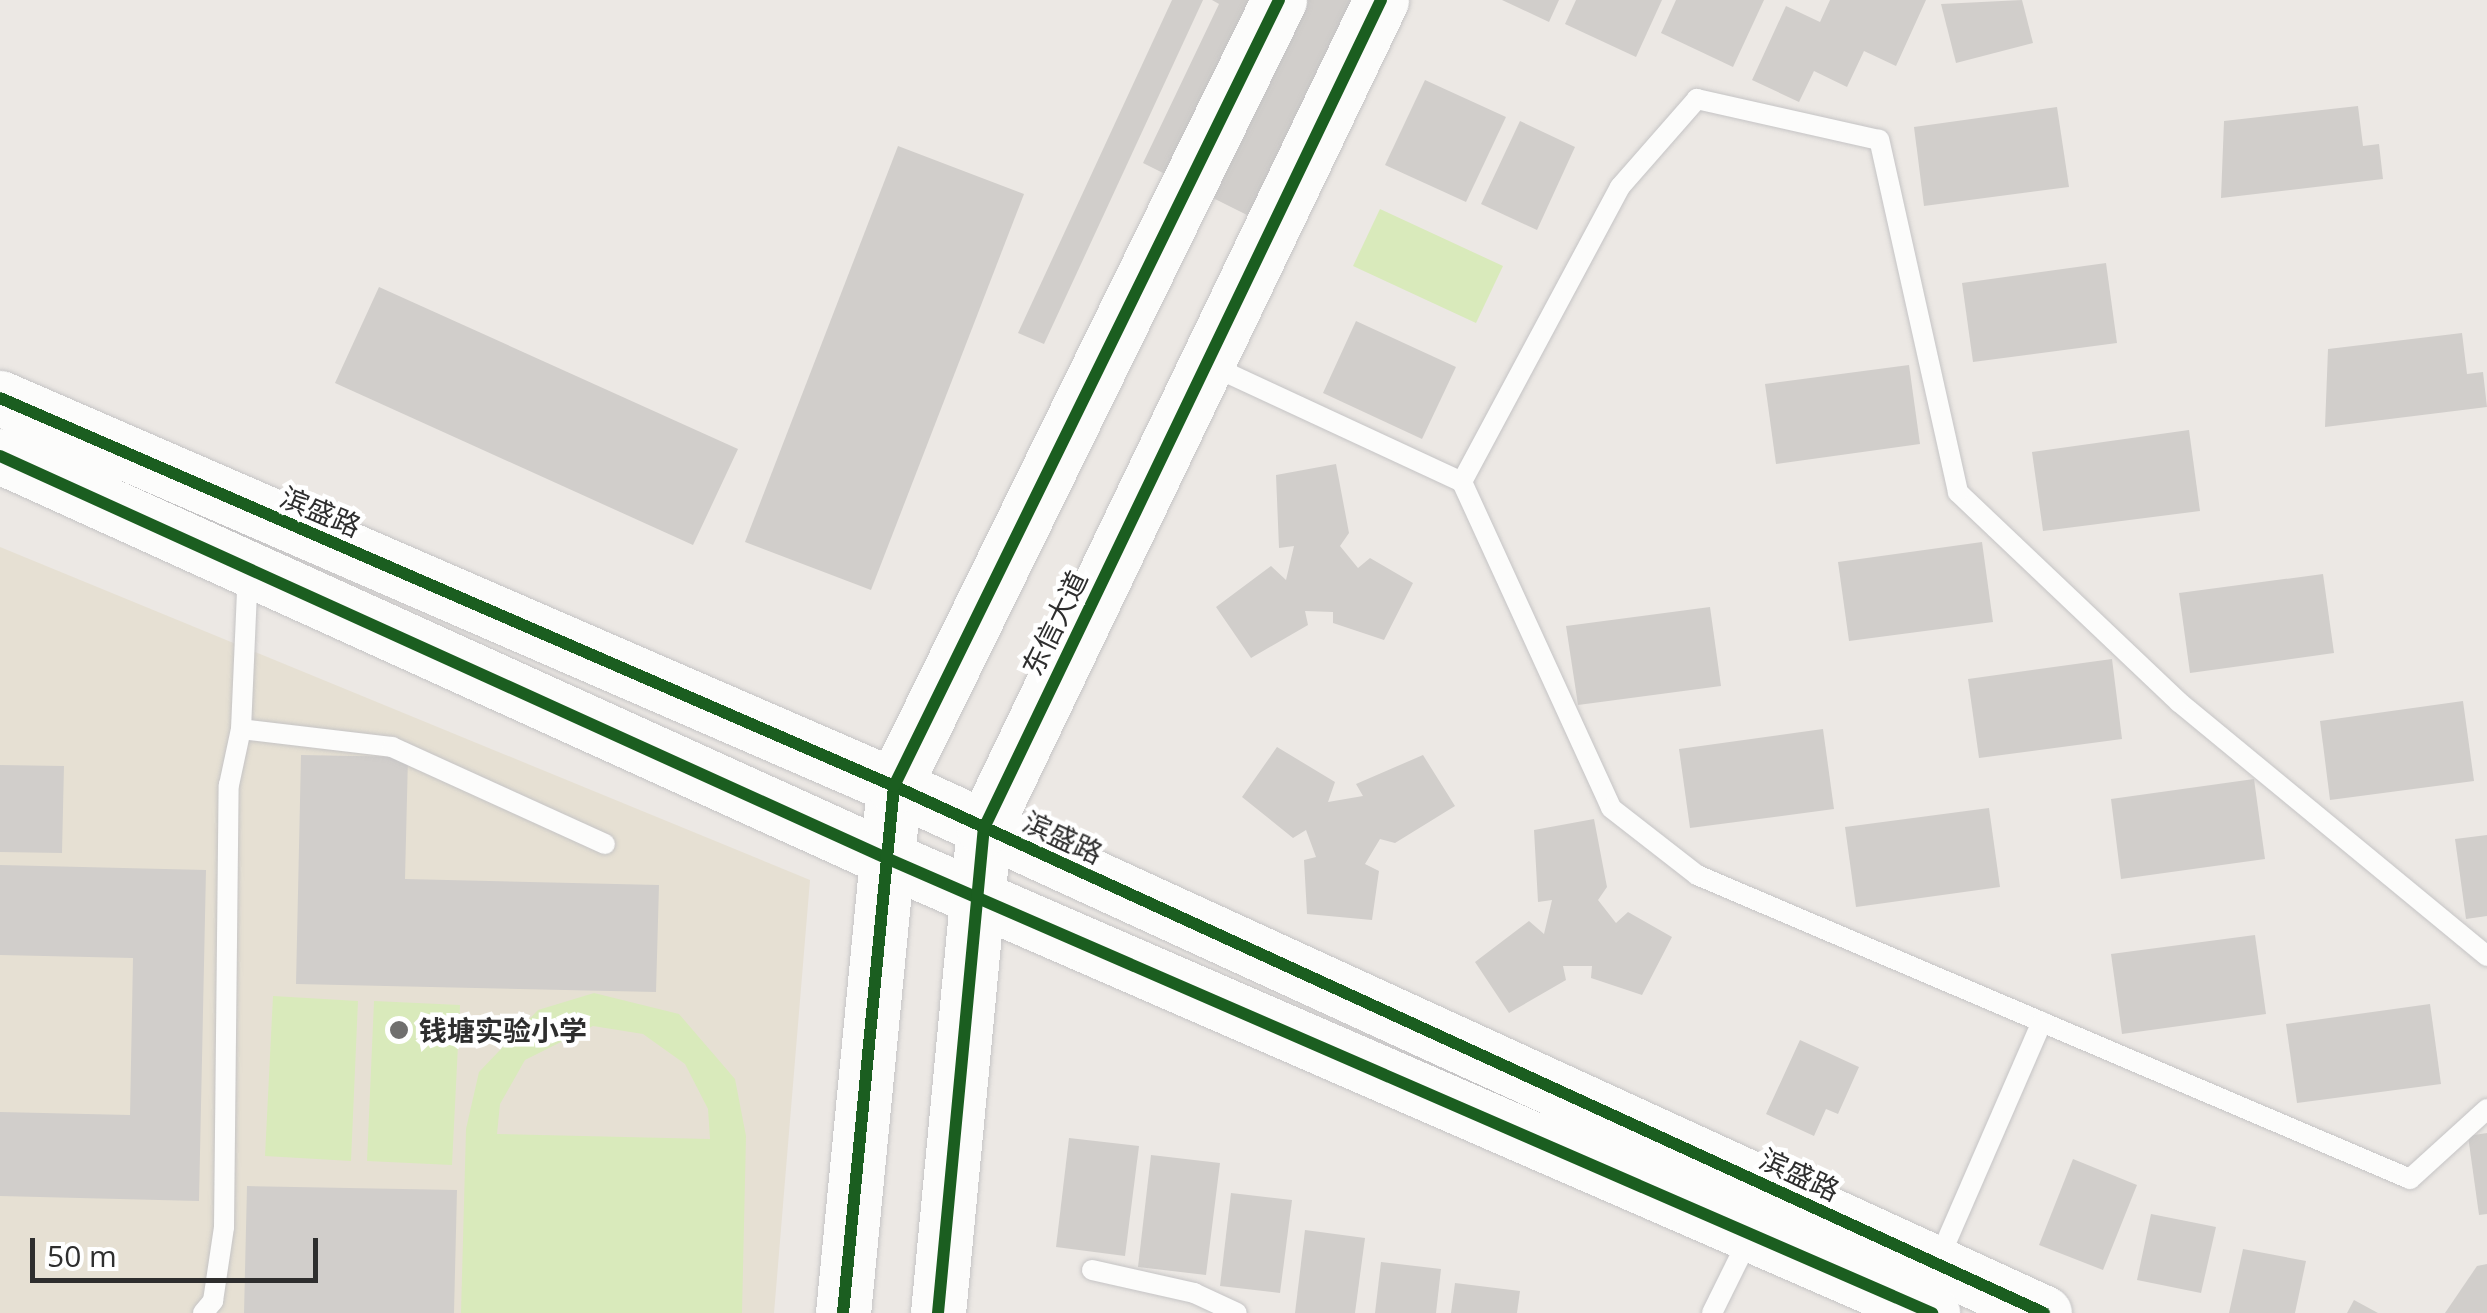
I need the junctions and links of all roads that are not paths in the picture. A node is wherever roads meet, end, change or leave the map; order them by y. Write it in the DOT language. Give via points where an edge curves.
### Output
graph roads {
  1 [pos="1279,0"];
  2 [pos="1381,0"];
  3 [pos="1206,363"];
  4 [pos="0,398"];
  5 [pos="0,456"];
  6 [pos="1462,482"];
  7 [pos="248,569"];
  8 [pos="242,729"];
  9 [pos="894,786"];
  10 [pos="984,828"];
  11 [pos="605,844"];
  12 [pos="886,858"];
  13 [pos="978,895"];
  14 [pos="2487,956"];
  15 [pos="2042,1022"];
  16 [pos="2487,1109"];
  17 [pos="1752,1232"];
  18 [pos="1092,1270"];
  19 [pos="1934,1289"];
  20 [pos="203,1313"];
  21 [pos="843,1313"];
  22 [pos="938,1313"];
  23 [pos="1237,1313"];
  24 [pos="1712,1313"];
  25 [pos="2044,1313"];
  1 -- 9 [label="main road"];
  2 -- 3 [label="main road, 东信大道"];
  3 -- 6 [label="lane"];
  3 -- 10 [label="main road, 东信大道"];
  4 -- 9 [label="main road, 滨盛路"];
  5 -- 7 [label="main road, 滨盛路"];
  6 -- 14 [label="lane" via="1620,188 1696,99 1879,140 1958,492 2180,702"];
  6 -- 15 [label="lane" via="1611,808 1697,875"];
  7 -- 8 [label="lane"];
  7 -- 12 [label="main road, 滨盛路"];
  8 -- 11 [label="lane" via="392,747"];
  8 -- 20 [label="lane" via="229,785 224,1227 213,1301"];
  9 -- 10 [label="main road, 滨盛路"];
  9 -- 12 [label="main road"];
  10 -- 13 [label="main road, 东信大道"];
  10 -- 19 [label="main road, 滨盛路"];
  12 -- 13 [label="main road, 滨盛路"];
  12 -- 21 [label="main road"];
  13 -- 17 [label="main road, 滨盛路"];
  13 -- 22 [label="main road, 东信大道"];
  15 -- 16 [label="lane" via="2410,1179"];
  15 -- 19 [label="lane"];
  17 -- 19 [label="main road, 滨盛路"];
  17 -- 24 [label="lane"];
  18 -- 23 [label="lane" via="1194,1293"];
  19 -- 25 [label="main road, 滨盛路"];
}
